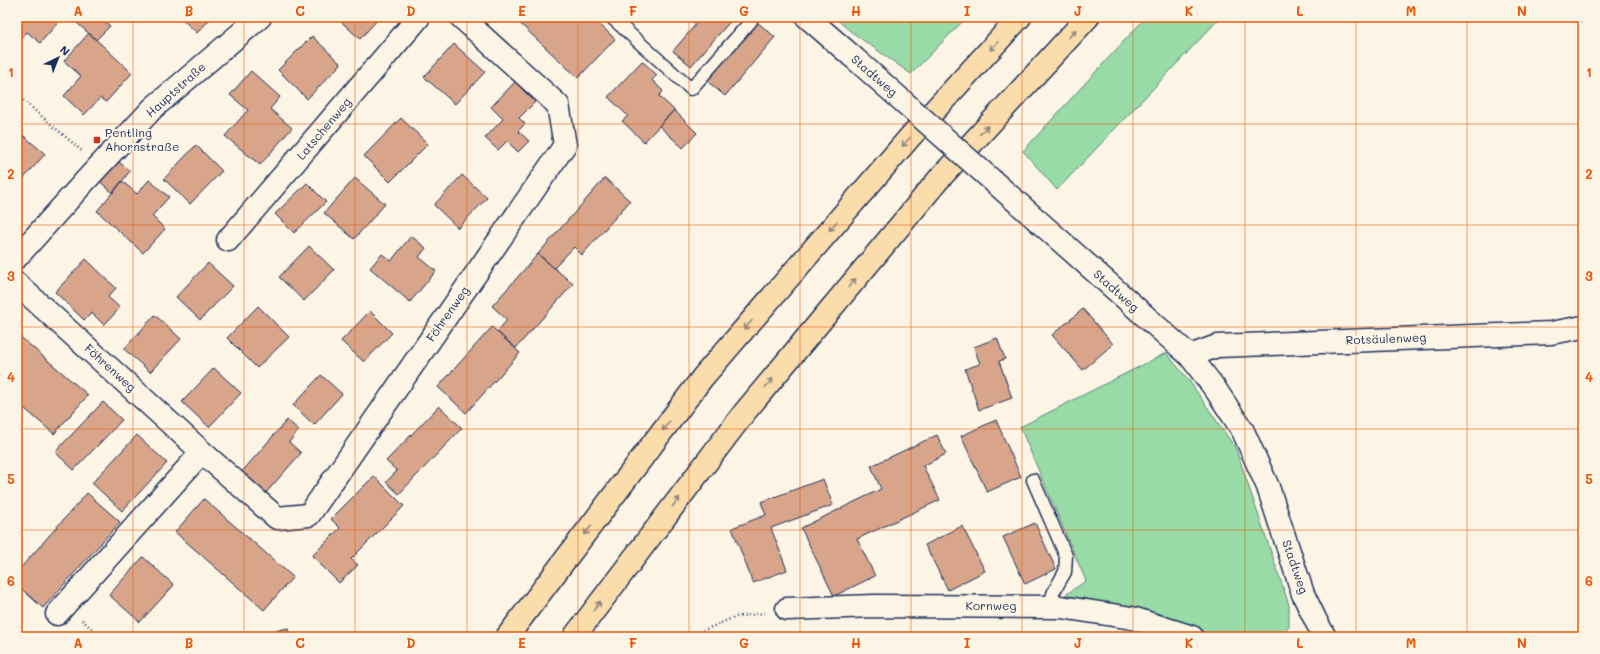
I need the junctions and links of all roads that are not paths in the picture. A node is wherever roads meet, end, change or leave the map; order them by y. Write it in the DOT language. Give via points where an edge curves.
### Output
graph roads {
  1 [pos="260,17"];
  2 [pos="419,17"];
  3 [pos="461,17"];
  4 [pos="611,17"];
  5 [pos="807,17"];
  6 [pos="1020,17"];
  7 [pos="1088,17"];
  8 [pos="751,21"];
  9 [pos="228,240"];
  10 [pos="17,257"];
  11 [pos="17,284"];
  12 [pos="1583,327"];
  13 [pos="1190,356"];
  14 [pos="202,452"];
  15 [pos="1033,480"];
  16 [pos="1048,607"];
  17 [pos="787,609"];
  18 [pos="56,614"];
  19 [pos="507,637"];
  20 [pos="574,637"];
  21 [pos="1192,637"];
  22 [pos="1325,637"];
  1 -- 10 [label="street, Hauptstraße" via="161,100"];
  2 -- 9 [label="street, Latschenweg"];
  3 -- 14 [label="street, Föhrenweg" via="558,105 565,145 309,515 277,518"];
  4 -- 8 [label="lane" via="691,89"];
  5 -- 13 [label="street, Stadtweg, bridge"];
  6 -- 19 [label="highway, one-way" via="910,137 703,377"];
  20 -- 7 [label="highway, one-way" via="744,413 939,179"];
  11 -- 14 [label="street, Föhrenweg"];
  12 -- 13 [label="street, Rotsäulenweg" via="1551,333 1217,346"];
  13 -- 22 [label="street, Stadtweg" via="1243,431 1268,486 1304,594"];
  14 -- 18 [label="street"];
  15 -- 16 [label="lane" via="1066,556 1065,572"];
  16 -- 17 [label="street, Kornweg" via="875,606"];
  16 -- 21 [label="street, Kornweg" via="1132,618"];
}
